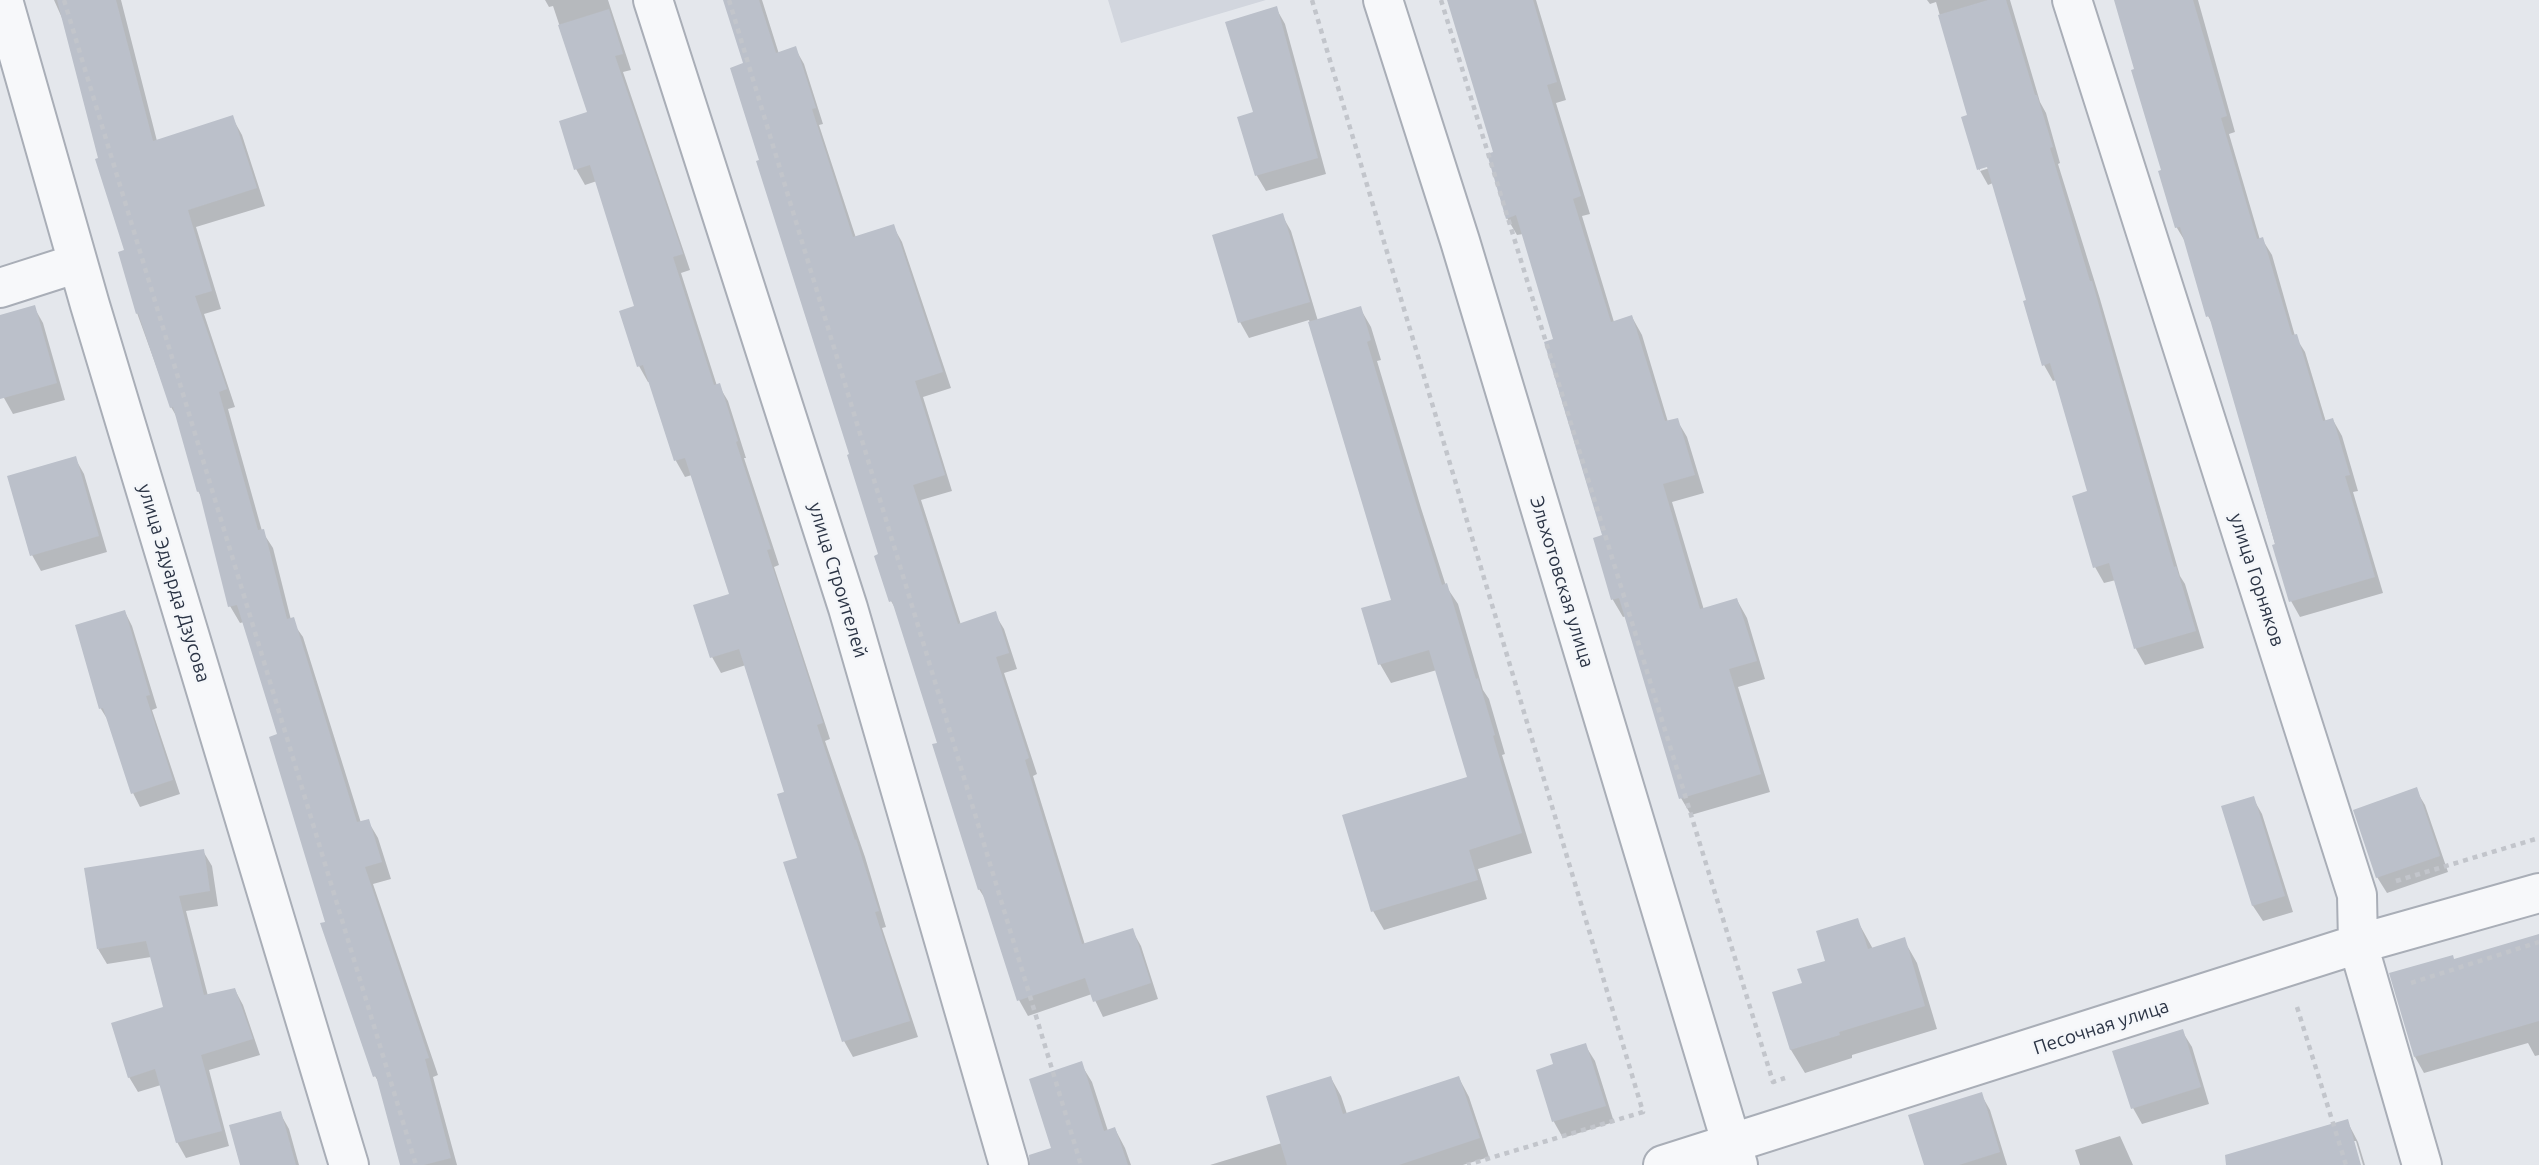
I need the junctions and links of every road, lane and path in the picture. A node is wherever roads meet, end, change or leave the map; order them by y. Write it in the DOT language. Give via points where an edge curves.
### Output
graph roads {
  1 [pos="3,0"];
  2 [pos="64,0"];
  3 [pos="653,0"];
  4 [pos="729,0"];
  5 [pos="1312,0"];
  6 [pos="1383,0"];
  7 [pos="1441,0"];
  8 [pos="2072,0"];
  9 [pos="78,263"];
  10 [pos="0,288"];
  11 [pos="2539,838"];
  12 [pos="2387,884"];
  13 [pos="2539,892"];
  14 [pos="2539,942"];
  15 [pos="2358,944"];
  16 [pos="2407,984"];
  17 [pos="2294,997"];
  18 [pos="1787,1077"];
  19 [pos="1735,1155"];
  20 [pos="349,1165"];
  21 [pos="416,1165"];
  22 [pos="1009,1165"];
  23 [pos="1081,1165"];
  24 [pos="1467,1165"];
  25 [pos="1663,1165"];
  26 [pos="2346,1165"];
  27 [pos="2422,1165"];
  1 -- 9 [label="street, улица Эдуарда Дзусова"];
  2 -- 21 [label="path"];
  3 -- 22 [label="street, улица Строителей" via="848,608"];
  4 -- 23 [label="path"];
  5 -- 24 [label="path" via="1643,1112"];
  6 -- 19 [label="street, Эльхотовская улица"];
  7 -- 18 [label="path" via="1773,1082"];
  8 -- 15 [label="street, улица Горняков" via="2357,895"];
  9 -- 10 [label="street"];
  9 -- 20 [label="street, улица Эдуарда Дзусова"];
  11 -- 12 [label="path"];
  13 -- 15 [label="street, Песочная улица"];
  14 -- 16 [label="path"];
  15 -- 19 [label="street, Песочная улица"];
  15 -- 27 [label="street, улица Горняков"];
  17 -- 26 [label="path"];
  19 -- 25 [label="street, Песочная улица"];
}
